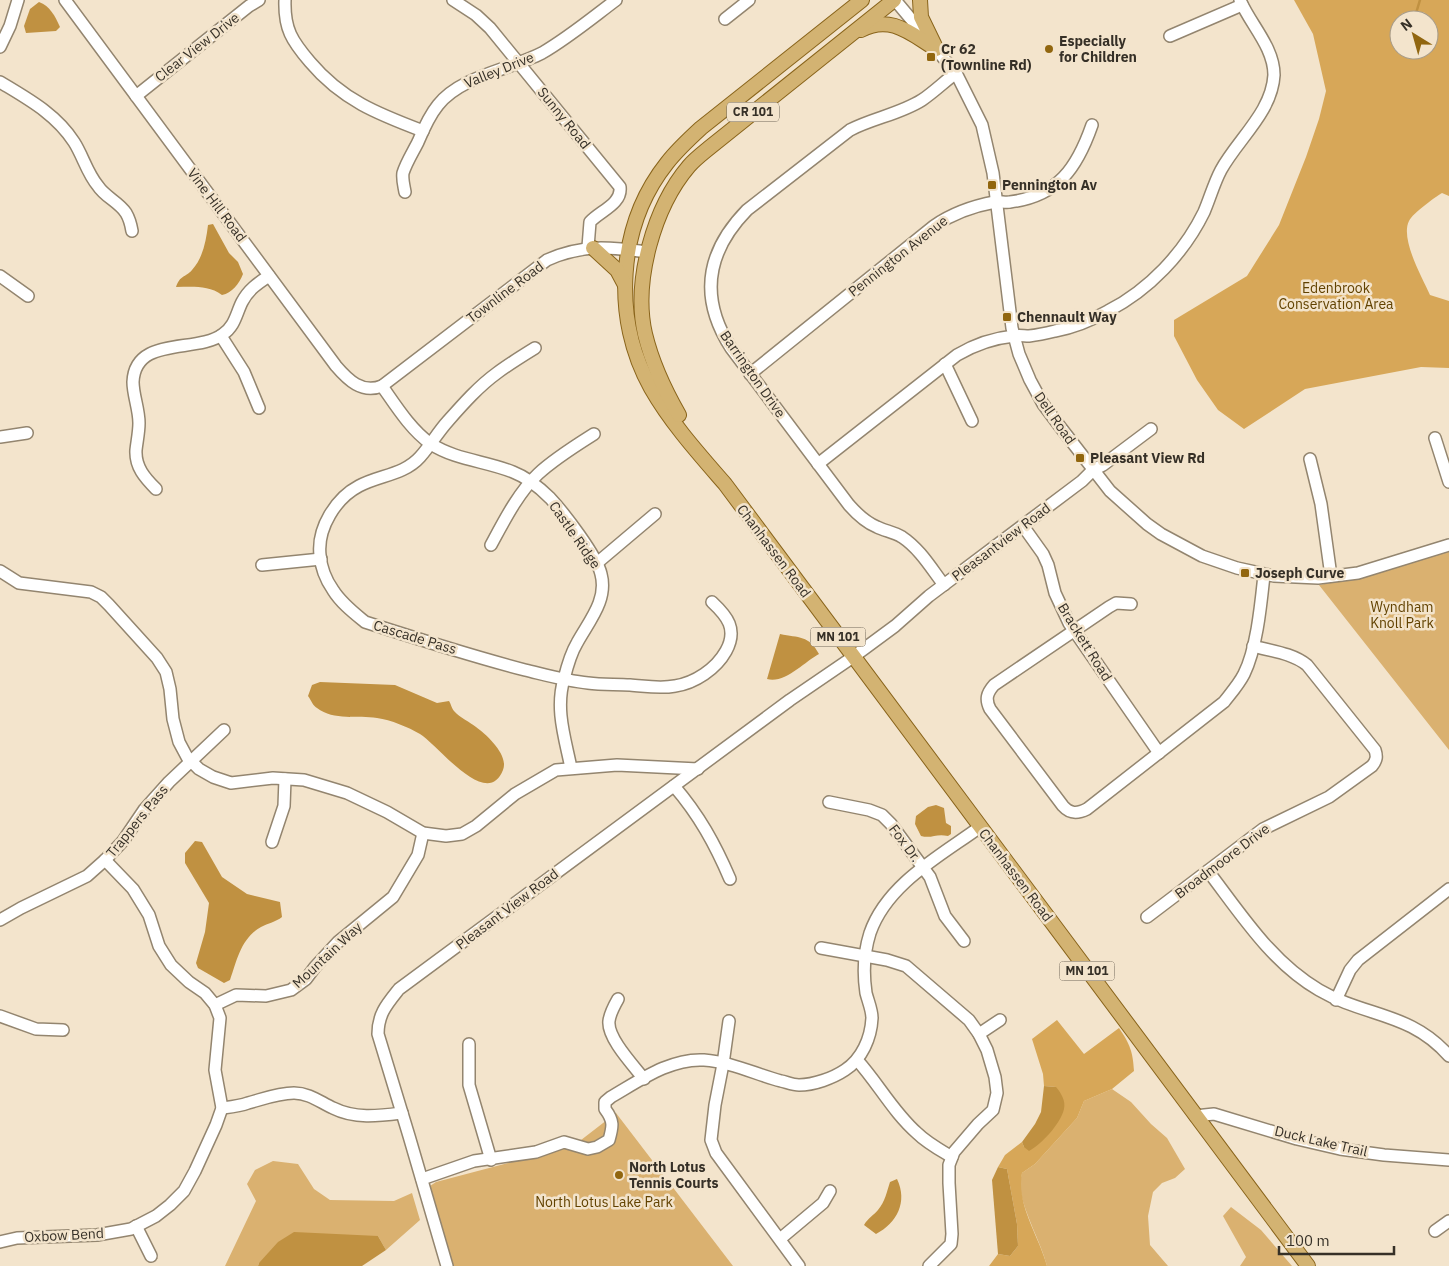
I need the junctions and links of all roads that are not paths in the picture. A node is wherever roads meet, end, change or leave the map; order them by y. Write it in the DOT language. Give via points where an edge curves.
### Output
graph roads {
  1 [pos="18,0"];
  2 [pos="65,0"];
  3 [pos="259,0"];
  4 [pos="285,0"];
  5 [pos="453,0"];
  6 [pos="616,0"];
  7 [pos="749,0"];
  8 [pos="851,0"];
  9 [pos="862,0"];
  10 [pos="895,0"];
  11 [pos="920,0"];
  12 [pos="1241,2"];
  13 [pos="725,19"];
  14 [pos="836,20"];
  15 [pos="1170,36"];
  16 [pos="842,40"];
  17 [pos="0,47"];
  18 [pos="936,49"];
  19 [pos="520,63"];
  20 [pos="956,73"];
  21 [pos="0,82"];
  22 [pos="136,96"];
  23 [pos="1092,125"];
  24 [pos="423,131"];
  25 [pos="405,192"];
  26 [pos="996,202"];
  27 [pos="132,231"];
  28 [pos="591,247"];
  29 [pos="628,250"];
  30 [pos="647,252"];
  31 [pos="0,276"];
  32 [pos="269,276"];
  33 [pos="625,286"];
  34 [pos="28,296"];
  35 [pos="221,336"];
  36 [pos="1014,336"];
  37 [pos="535,348"];
  38 [pos="944,364"];
  39 [pos="750,374"];
  40 [pos="382,386"];
  41 [pos="259,408"];
  42 [pos="972,421"];
  43 [pos="1151,429"];
  44 [pos="27,433"];
  45 [pos="594,434"];
  46 [pos="0,437"];
  47 [pos="1435,438"];
  48 [pos="430,443"];
  49 [pos="1310,459"];
  50 [pos="818,464"];
  51 [pos="1093,470"];
  52 [pos="1449,482"];
  53 [pos="531,483"];
  54 [pos="725,484"];
  55 [pos="156,489"];
  56 [pos="655,514"];
  57 [pos="1023,526"];
  58 [pos="491,545"];
  59 [pos="1449,545"];
  60 [pos="321,559"];
  61 [pos="597,563"];
  62 [pos="262,565"];
  63 [pos="0,571"];
  64 [pos="1264,574"];
  65 [pos="1331,576"];
  66 [pos="944,585"];
  67 [pos="712,602"];
  68 [pos="1131,604"];
  69 [pos="1075,630"];
  70 [pos="1253,646"];
  71 [pos="853,658"];
  72 [pos="563,679"];
  73 [pos="224,730"];
  74 [pos="1158,754"];
  75 [pos="191,761"];
  76 [pos="571,768"];
  77 [pos="698,769"];
  78 [pos="285,779"];
  79 [pos="674,786"];
  80 [pos="828,802"];
  81 [pos="980,827"];
  82 [pos="422,833"];
  83 [pos="272,842"];
  84 [pos="105,860"];
  85 [pos="923,868"];
  86 [pos="1208,871"];
  87 [pos="730,879"];
  88 [pos="1449,889"];
  89 [pos="1147,917"];
  90 [pos="0,920"];
  91 [pos="964,941"];
  92 [pos="821,948"];
  93 [pos="865,957"];
  94 [pos="618,999"];
  95 [pos="1336,1000"];
  96 [pos="215,1005"];
  97 [pos="0,1016"];
  98 [pos="1000,1020"];
  99 [pos="729,1021"];
  100 [pos="63,1030"];
  101 [pos="979,1034"];
  102 [pos="469,1044"];
  103 [pos="1449,1056"];
  104 [pos="857,1060"];
  105 [pos="723,1064"];
  106 [pos="644,1079"];
  107 [pos="222,1108"];
  108 [pos="402,1113"];
  109 [pos="1195,1116"];
  110 [pos="952,1158"];
  111 [pos="491,1160"];
  112 [pos="1449,1160"];
  113 [pos="422,1179"];
  114 [pos="830,1191"];
  115 [pos="1449,1222"];
  116 [pos="136,1226"];
  117 [pos="1435,1231"];
  118 [pos="780,1239"];
  119 [pos="0,1242"];
  120 [pos="151,1256"];
  121 [pos="447,1266"];
  122 [pos="799,1266"];
  123 [pos="929,1266"];
  124 [pos="1308,1266"];
  1 -- 17 [label="street"];
  2 -- 22 [label="street, Vine Hill Road"];
  3 -- 22 [label="street, Clear View Drive"];
  4 -- 24 [label="street" via="286,25 291,37 322,76 363,106"];
  5 -- 19 [label="street, Sunny Road" via="490,28"];
  6 -- 19 [label="street, Valley Drive" via="565,38"];
  7 -- 13 [label="street"];
  8 -- 14 [label="main road, CR 101"];
  9 -- 14 [label="main road, CR 101"];
  10 -- 16 [label="main road, CR 101 / CR 101"];
  10 -- 18 [label="street, Dell Road"];
  11 -- 18 [label="main road" via="921,17"];
  12 -- 15 [label="street"];
  12 -- 36 [label="street" via="1272,60 1272,87 1254,123 1221,170 1203,213 1189,236 1154,279 1109,311 1058,331"];
  14 -- 29 [label="main road, CR 101" via="683,144 666,164 647,196"];
  16 -- 18 [label="main road" via="864,28 890,24"];
  16 -- 30 [label="main road, CR 101 / CR 101" via="689,166 662,212"];
  18 -- 20 [label="street, Dell Road"];
  19 -- 24 [label="street, Valley Drive" via="458,88 437,106"];
  19 -- 28 [label="street, Sunny Road" via="620,187 617,200 590,222"];
  20 -- 26 [label="street, Dell Road" via="982,125 989,149"];
  20 -- 39 [label="street, Barrington Drive" via="922,100 866,122 834,140 747,210 725,236 713,268 711,284 715,318 722,334"];
  21 -- 27 [label="street" via="52,115 65,129 76,144 90,176 100,190 126,213"];
  22 -- 32 [label="street, Vine Hill Road"];
  23 -- 26 [label="street, Pennington Avenue" via="1078,160 1057,184 1028,199"];
  24 -- 25 [label="street, Valley Drive" via="403,174"];
  26 -- 36 [label="street, Dell Road"];
  26 -- 39 [label="street, Pennington Avenue" via="966,209 934,226"];
  28 -- 29 [label="street, Townline Road"];
  28 -- 33 [label="main road" via="617,270"];
  28 -- 40 [label="street, Townline Road" via="567,252 538,266"];
  29 -- 30 [label="street, Townline Road"];
  29 -- 33 [label="main road, MN 101"];
  30 -- 54 [label="main road, MN 101" via="642,291 643,317 653,359 681,418"];
  31 -- 34 [label="street"];
  32 -- 35 [label="street" via="250,291 231,326"];
  32 -- 40 [label="street, Vine Hill Road" via="344,376 363,388"];
  33 -- 54 [label="main road, MN 101" via="630,334 650,386 689,442"];
  35 -- 41 [label="street" via="244,372"];
  35 -- 55 [label="street" via="152,353 138,365 134,374 139,426 137,462 140,471"];
  36 -- 38 [label="street" via="970,347"];
  36 -- 51 [label="street, Dell Road" via="1030,380 1043,404"];
  37 -- 48 [label="street, Cascade Pass" via="488,380"];
  38 -- 42 [label="street"];
  38 -- 50 [label="street"];
  39 -- 50 [label="street, Barrington Drive"];
  40 -- 48 [label="street, Castle Ridge"];
  43 -- 51 [label="street, Pleasantview Road"];
  44 -- 46 [label="street"];
  45 -- 53 [label="street" via="538,474"];
  47 -- 52 [label="street"];
  48 -- 53 [label="street, Castle Ridge" via="450,454 515,472"];
  48 -- 60 [label="street, Cascade Pass" via="410,466 361,485 343,497 330,513 322,534"];
  49 -- 65 [label="street" via="1322,504"];
  50 -- 66 [label="street, Barrington Drive" via="857,514 909,542"];
  51 -- 57 [label="street, Pleasantview Road"];
  51 -- 64 [label="street, Dell Road" via="1120,501 1161,534 1219,563"];
  53 -- 58 [label="street"];
  53 -- 61 [label="street, Castle Ridge" via="550,497"];
  54 -- 71 [label="main road, Chanhassen Road / MN 101"];
  56 -- 61 [label="street"];
  57 -- 66 [label="street, Pleasantview Road"];
  57 -- 69 [label="street, Brackett Road" via="1043,554 1058,601"];
  59 -- 65 [label="street, Dell Road" via="1365,572"];
  60 -- 62 [label="street"];
  60 -- 72 [label="street, Cascade Pass" via="333,591 366,622"];
  61 -- 72 [label="street, Castle Ridge" via="603,588 600,603 576,645"];
  63 -- 75 [label="street" via="19,583 91,592 102,597 166,672 172,719 179,742"];
  64 -- 65 [label="street, Dell Road"];
  64 -- 70 [label="street"];
  66 -- 71 [label="street, Pleasantview Road"];
  67 -- 72 [label="street, Cascade Pass" via="726,614 731,627 731,641 720,660 702,676 677,686 658,689"];
  68 -- 69 [label="street" via="1116,603"];
  69 -- 74 [label="street, Brackett Road"];
  69 -- 74 [label="street" via="994,685 987,696 990,709 1067,811 1074,813 1087,809"];
  70 -- 74 [label="street" via="1245,672 1224,702"];
  70 -- 86 [label="street, Broadmoore Drive" via="1299,658 1307,664 1375,750 1376,761 1329,796 1263,829"];
  71 -- 77 [label="street, Pleasant View Road" via="790,700"];
  71 -- 81 [label="main road, Chanhassen Road / MN 101"];
  72 -- 76 [label="street, Castle Ridge" via="559,713"];
  73 -- 75 [label="street, Trappers Pass"];
  75 -- 78 [label="street" via="213,778 231,783"];
  75 -- 84 [label="street, Trappers Pass" via="162,789"];
  76 -- 77 [label="street" via="616,765"];
  76 -- 82 [label="street" via="556,770 538,779 462,834"];
  77 -- 79 [label="street, Pleasant View Road"];
  78 -- 82 [label="street" via="304,780 347,793"];
  78 -- 83 [label="street" via="284,806"];
  79 -- 87 [label="street" via="705,826"];
  79 -- 108 [label="street, Pleasant View Road" via="407,984 390,1001 378,1022 378,1034"];
  80 -- 85 [label="street, Fox Dr." via="882,815"];
  81 -- 85 [label="street"];
  81 -- 109 [label="main road, Chanhassen Road / MN 101"];
  82 -- 96 [label="street, Mountain Way" via="418,855 393,897 338,942 306,979 291,990 266,996 236,995"];
  84 -- 90 [label="street, Trappers Pass" via="86,876"];
  84 -- 96 [label="street" via="133,889 149,915 159,946 171,965"];
  85 -- 91 [label="street, Fox Dr." via="930,877 945,916"];
  85 -- 93 [label="street" via="896,891 880,913 870,932"];
  86 -- 89 [label="street, Broadmoore Drive"];
  86 -- 95 [label="street" via="1279,960 1304,981"];
  88 -- 95 [label="street" via="1358,960"];
  92 -- 93 [label="street"];
  93 -- 101 [label="street" via="906,966 970,1020"];
  93 -- 104 [label="street" via="866,993 872,1017 868,1039"];
  94 -- 106 [label="street" via="610,1018 610,1031"];
  95 -- 103 [label="street" via="1408,1024 1441,1046"];
  96 -- 107 [label="street" via="220,1018 215,1070"];
  97 -- 100 [label="street" via="36,1029"];
  98 -- 101 [label="street"];
  99 -- 105 [label="street"];
  101 -- 110 [label="street" via="990,1059 997,1093 993,1110 963,1140"];
  102 -- 111 [label="street" via="468,1085"];
  104 -- 105 [label="street" via="844,1071 822,1081 798,1085"];
  104 -- 110 [label="street" via="916,1133"];
  105 -- 106 [label="street" via="703,1060 671,1064"];
  105 -- 118 [label="street" via="711,1140 716,1152"];
  106 -- 111 [label="street" via="605,1102 604,1109 613,1126 609,1140 597,1147 588,1149 564,1142 536,1152"];
  107 -- 108 [label="street" via="295,1093 352,1115 376,1117"];
  107 -- 116 [label="street, Oxbow Bend" via="184,1190 170,1206"];
  108 -- 113 [label="street, Pleasant View Road"];
  109 -- 112 [label="street, Duck Lake Trail" via="1214,1114 1340,1149"];
  109 -- 124 [label="main road, Chanhassen Road / MN 101"];
  110 -- 123 [label="street" via="949,1165 951,1244"];
  111 -- 113 [label="street" via="474,1161"];
  113 -- 121 [label="street, Pleasant View Road"];
  114 -- 118 [label="street" via="824,1203"];
  115 -- 117 [label="street"];
  116 -- 119 [label="street, Oxbow Bend" via="97,1236 17,1238"];
  116 -- 120 [label="street"];
  118 -- 122 [label="street"];
}
